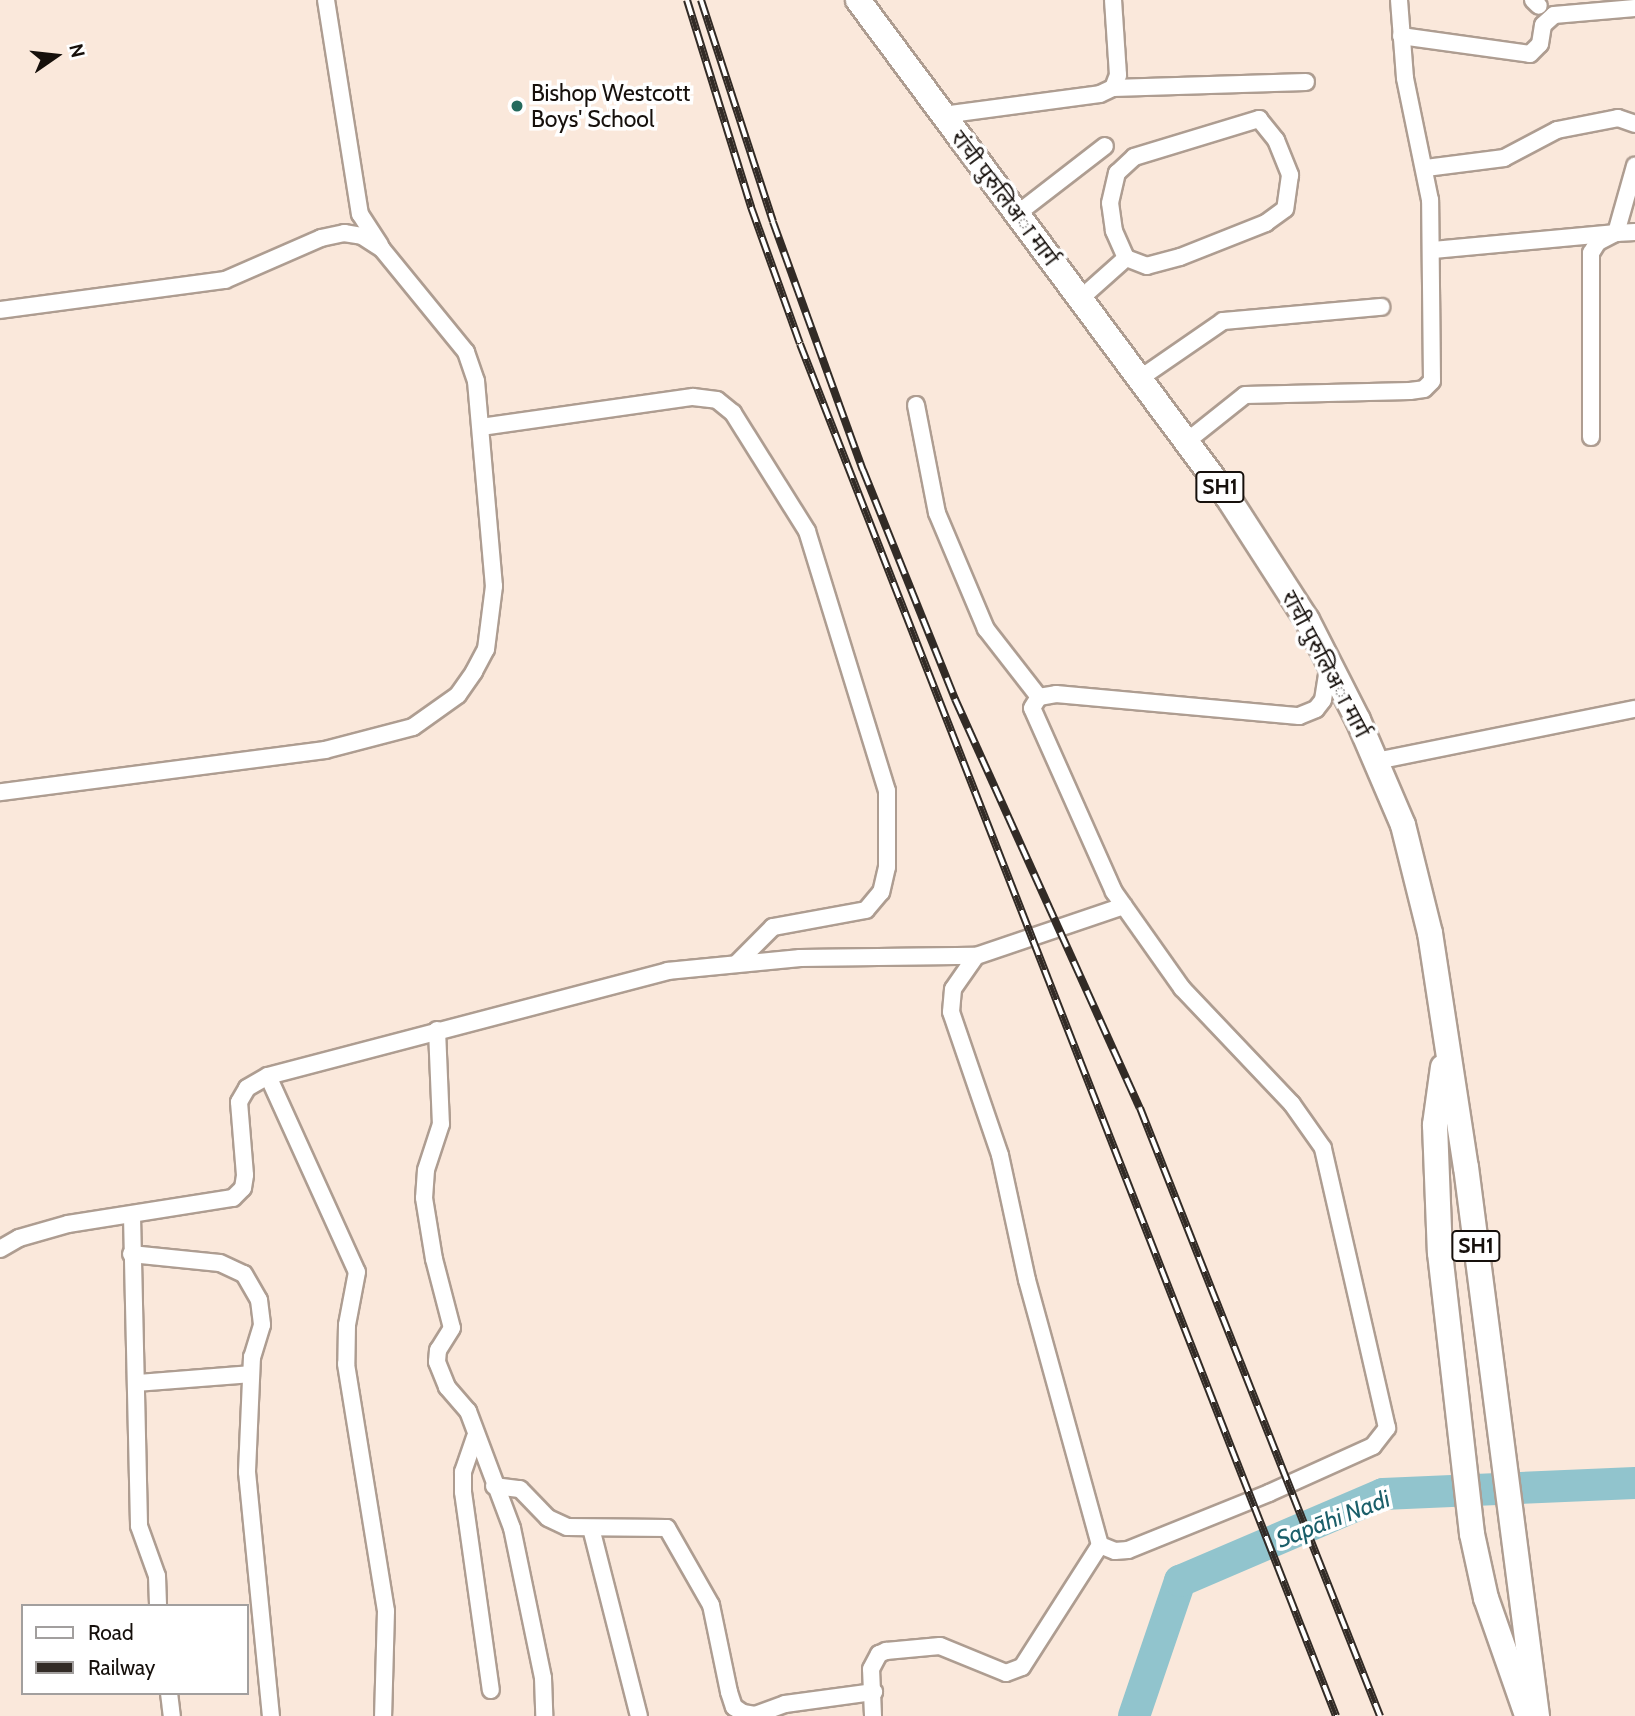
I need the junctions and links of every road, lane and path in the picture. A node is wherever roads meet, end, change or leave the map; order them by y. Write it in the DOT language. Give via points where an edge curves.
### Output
graph roads {
  1 [pos="326,0"];
  2 [pos="858,0"];
  3 [pos="1113,0"];
  4 [pos="1399,0"];
  5 [pos="1635,8"];
  6 [pos="1401,36"];
  7 [pos="1306,82"];
  8 [pos="1113,88"];
  9 [pos="943,115"];
  10 [pos="1635,124"];
  11 [pos="1105,146"];
  12 [pos="1635,166"];
  13 [pos="1426,168"];
  14 [pos="1017,214"];
  15 [pos="1635,232"];
  16 [pos="1616,233"];
  17 [pos="382,248"];
  18 [pos="1433,250"];
  19 [pos="1126,258"];
  20 [pos="1080,299"];
  21 [pos="1381,307"];
  22 [pos="0,310"];
  23 [pos="1139,379"];
  24 [pos="916,405"];
  25 [pos="481,427"];
  26 [pos="1591,437"];
  27 [pos="1186,442"];
  28 [pos="1329,664"];
  29 [pos="1039,697"];
  30 [pos="1635,709"];
  31 [pos="1376,761"];
  32 [pos="0,792"];
  33 [pos="1124,906"];
  34 [pos="976,956"];
  35 [pos="737,963"];
  36 [pos="437,1030"];
  37 [pos="1446,1042"];
  38 [pos="268,1076"];
  39 [pos="132,1216"];
  40 [pos="0,1249"];
  41 [pos="131,1254"];
  42 [pos="251,1374"];
  43 [pos="136,1383"];
  44 [pos="475,1437"];
  45 [pos="494,1486"];
  46 [pos="591,1528"];
  47 [pos="1100,1545"];
  48 [pos="158,1604"];
  49 [pos="491,1689"];
  50 [pos="874,1692"];
  51 [pos="169,1695"];
  52 [pos="172,1716"];
  53 [pos="271,1716"];
  54 [pos="383,1716"];
  55 [pos="544,1716"];
  56 [pos="639,1716"];
  57 [pos="873,1716"];
  58 [pos="1527,1716"];
  59 [pos="1537,1716"];
  1 -- 17 [label="street" via="360,214"];
  2 -- 9 [label="main road, रांची पुरुलिअा मार्ग / SH1"];
  3 -- 8 [label="street" via="1118,75"];
  4 -- 6 [label="street"];
  5 -- 6 [label="street" via="1554,15 1543,25 1540,44 1530,54"];
  6 -- 13 [label="street" via="1405,78"];
  7 -- 8 [label="street"];
  8 -- 9 [label="street" via="1100,94"];
  9 -- 14 [label="main road, रांची पुरुलिअा मार्ग / SH1"];
  10 -- 13 [label="street" via="1618,118 1557,130 1504,158"];
  11 -- 14 [label="street"];
  12 -- 16 [label="street"];
  13 -- 18 [label="street"];
  14 -- 20 [label="main road, रांची पुरुलिअा मार्ग / SH1"];
  15 -- 16 [label="street"];
  16 -- 18 [label="street"];
  16 -- 26 [label="street" via="1598,242 1589,268"];
  17 -- 22 [label="street" via="362,236 344,233 321,238 225,280"];
  17 -- 25 [label="street" via="466,352 477,382"];
  18 -- 27 [label="street" via="1433,373 1424,389 1245,395"];
  19 -- 19 [label="street" via="1114,232 1110,203 1117,173 1134,157 1259,118 1276,140 1290,175 1285,209 1266,223 1180,257 1147,266"];
  19 -- 20 [label="street"];
  20 -- 23 [label="main road, रांची पुरुलिअा मार्ग / SH1"];
  21 -- 23 [label="street" via="1223,321"];
  23 -- 27 [label="main road, रांची पुरुलिअा मार्ग / SH1"];
  24 -- 29 [label="street" via="927,481 948,539 986,629"];
  25 -- 32 [label="street" via="494,586 492,621 486,649 474,672 436,714 413,727 325,750"];
  25 -- 35 [label="street" via="693,397 717,400 733,413 807,531 887,791 887,867 881,892 866,910 772,927"];
  27 -- 28 [label="main road, रांची पुरुलिअा मार्ग / SH1" via="1293,598"];
  28 -- 29 [label="street" via="1322,700 1316,709 1299,716 1056,694"];
  28 -- 31 [label="main road, रांची पुरुलिअा मार्ग / SH1"];
  29 -- 33 [label="street" via="1032,708 1036,725"];
  30 -- 31 [label="street"];
  31 -- 37 [label="main road, रांची पुरुलिअा मार्ग / SH1" via="1414,858"];
  33 -- 34 [label="street"];
  33 -- 47 [label="street" via="1182,988 1292,1104 1323,1148 1387,1428 1373,1446 1269,1493 1128,1550"];
  34 -- 35 [label="street"];
  34 -- 47 [label="street" via="953,989 951,1012 1000,1155 1027,1280"];
  35 -- 36 [label="street" via="621,980"];
  36 -- 38 [label="street"];
  36 -- 44 [label="street" via="441,1124 426,1170 424,1198 433,1259 452,1328 436,1357 447,1387 466,1406"];
  37 -- 58 [label="main road, SH1" via="1434,1125 1440,1253 1472,1534 1486,1598"];
  37 -- 59 [label="main road, रांची पुरुलिअा मार्ग / SH1"];
  38 -- 39 [label="street" via="247,1088 239,1102 243,1188 233,1198 219,1202"];
  38 -- 54 [label="street" via="358,1272 345,1364 386,1611"];
  39 -- 40 [label="street" via="45,1229"];
  39 -- 41 [label="street"];
  41 -- 42 [label="street" via="220,1263 244,1274 262,1312"];
  41 -- 43 [label="street"];
  42 -- 43 [label="street"];
  42 -- 53 [label="street" via="250,1520"];
  43 -- 48 [label="street" via="139,1526 157,1576"];
  44 -- 45 [label="street"];
  44 -- 49 [label="street" via="463,1472 463,1492"];
  45 -- 46 [label="street" via="520,1489 557,1524"];
  45 -- 55 [label="street" via="512,1528 543,1678"];
  46 -- 50 [label="street" via="667,1528 711,1605 724,1676 734,1707 743,1713 755,1715 785,1704"];
  46 -- 56 [label="street"];
  47 -- 50 [label="street" via="1022,1667 1006,1673 940,1646 886,1651 871,1669"];
  50 -- 57 [label="street"];
  51 -- 52 [label="street"];
}
